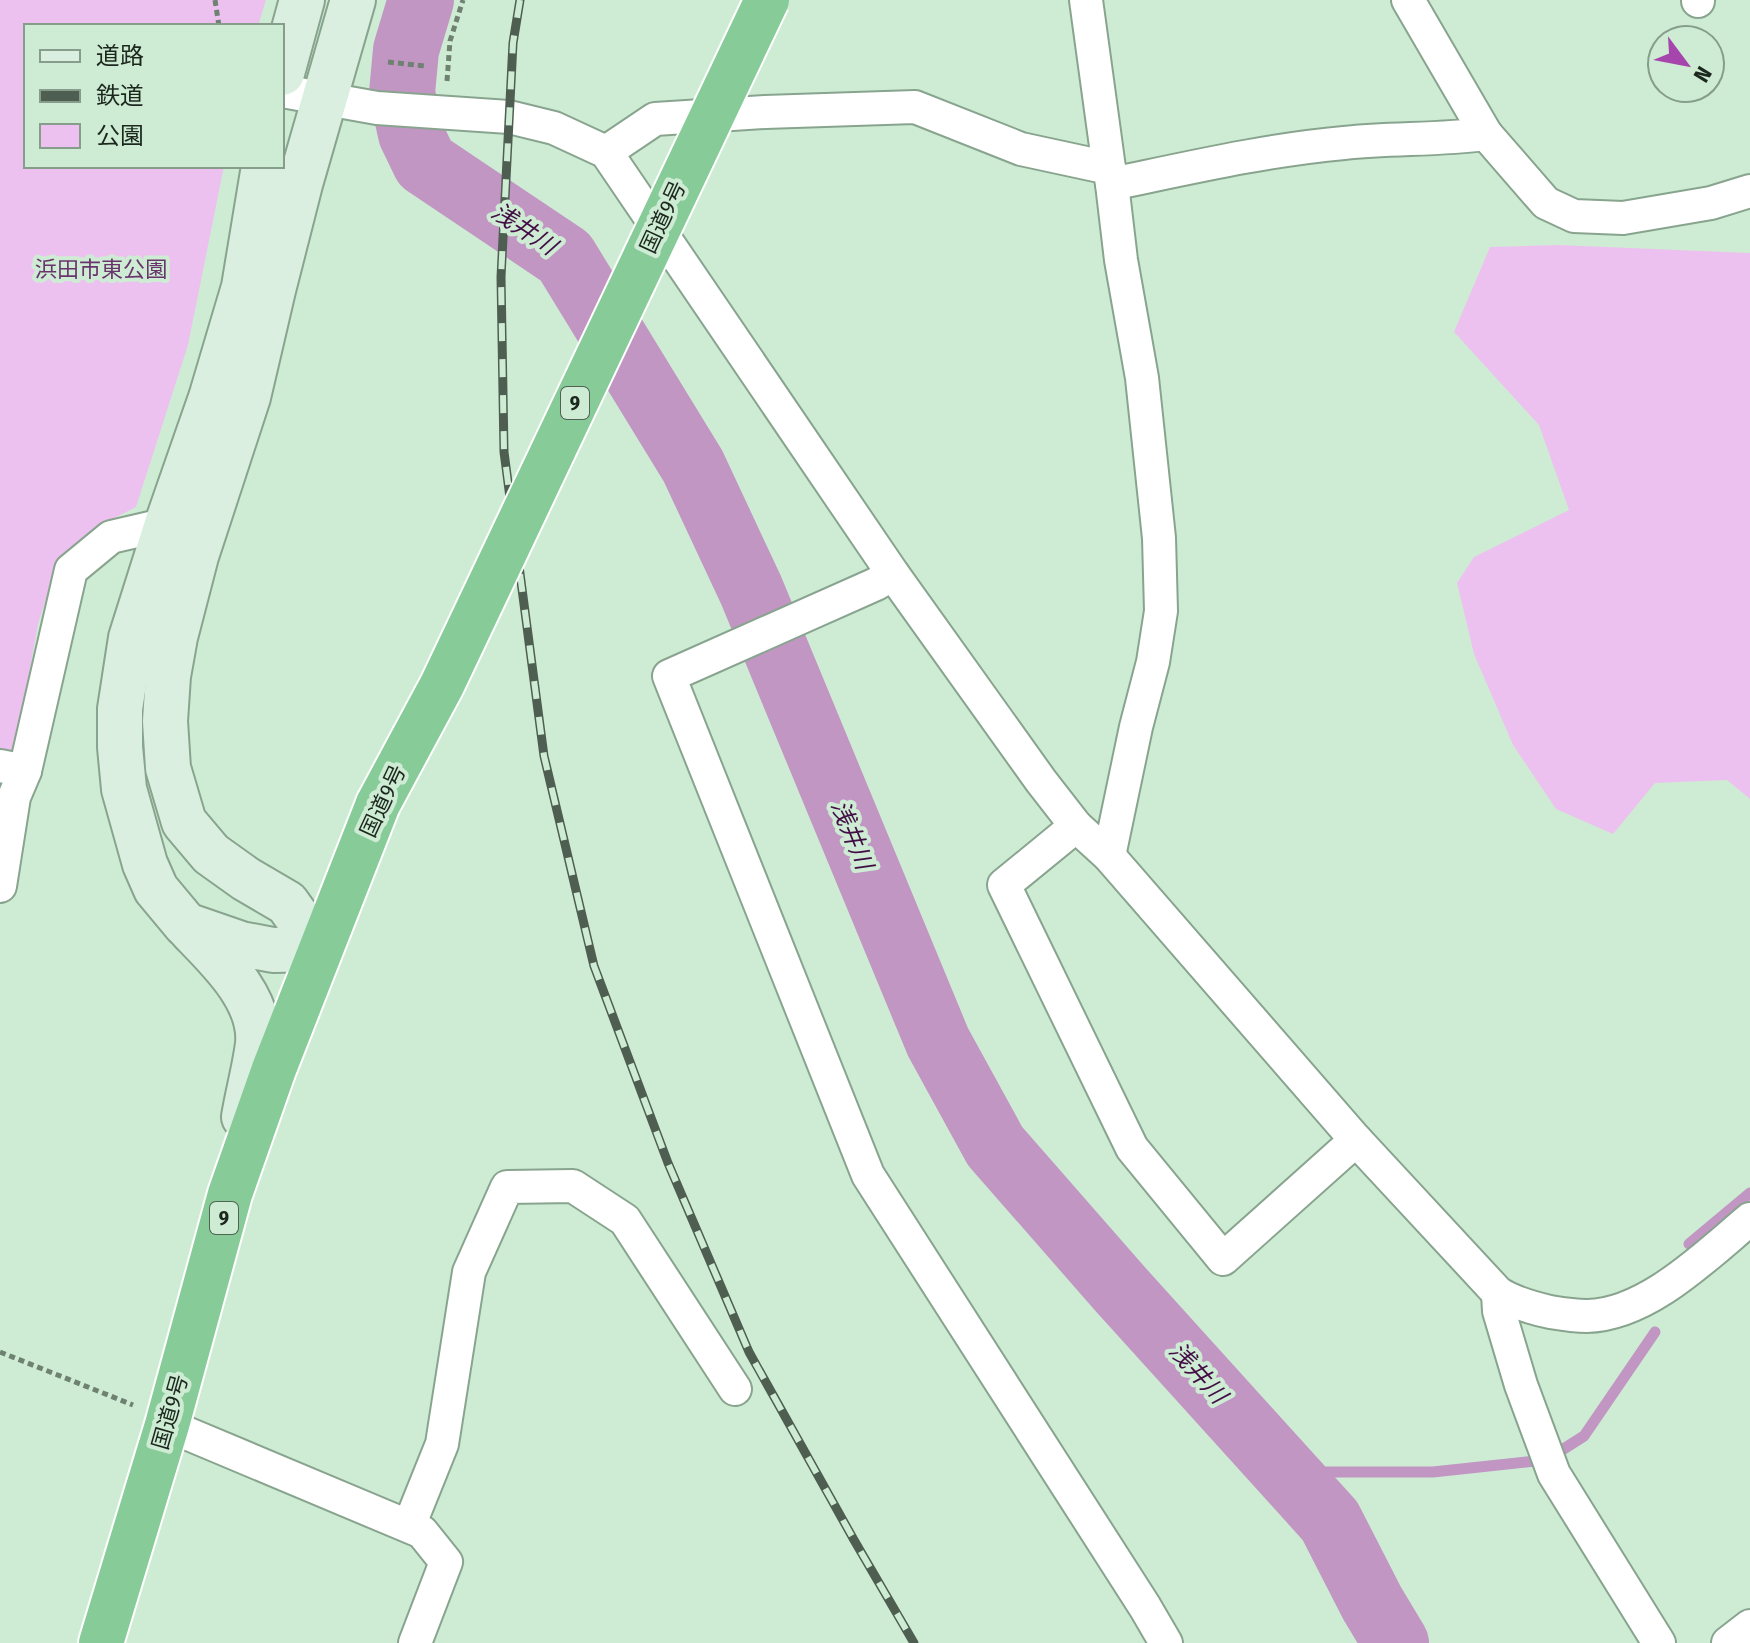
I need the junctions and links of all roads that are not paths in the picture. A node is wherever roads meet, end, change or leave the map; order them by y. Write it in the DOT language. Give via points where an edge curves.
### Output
graph roads {
  1 [pos="302,0"];
  2 [pos="353,0"];
  3 [pos="767,0"];
  4 [pos="1086,0"];
  5 [pos="1408,0"];
  6 [pos="284,66"];
  7 [pos="284,91"];
  8 [pos="324,99"];
  9 [pos="1486,134"];
  10 [pos="606,152"];
  11 [pos="264,168"];
  12 [pos="1110,176"];
  13 [pos="1750,191"];
  14 [pos="167,524"];
  15 [pos="893,574"];
  16 [pos="12,768"];
  17 [pos="1076,826"];
  18 [pos="1109,856"];
  19 [pos="0,886"];
  20 [pos="186,925"];
  21 [pos="320,949"];
  22 [pos="1356,1140"];
  23 [pos="230,1194"];
  24 [pos="1750,1219"];
  25 [pos="1498,1293"];
  26 [pos="735,1389"];
  27 [pos="150,1415"];
  28 [pos="409,1526"];
  29 [pos="1750,1626"];
  30 [pos="101,1643"];
  31 [pos="415,1643"];
  32 [pos="1166,1643"];
  33 [pos="1659,1643"];
  34 [pos="1728,1643"];
  1 -- 6 [label="street"];
  2 -- 8 [label="street"];
  3 -- 21 [label="highway, 国道9号 / 9, bridge" via="442,685 378,804"];
  4 -- 12 [label="street"];
  5 -- 9 [label="street"];
  7 -- 8 [label="street"];
  8 -- 10 [label="street" via="509,117 554,128"];
  8 -- 21 [label="street" via="248,397 178,624 165,721 168,768 184,822 211,854 287,903"];
  9 -- 12 [label="street" via="1344,143"];
  9 -- 13 [label="street" via="1546,203 1574,216 1623,218"];
  10 -- 12 [label="street" via="655,119 915,107 1021,149"];
  10 -- 15 [label="street"];
  11 -- 14 [label="street" via="244,287"];
  12 -- 18 [label="street" via="1142,378 1161,611"];
  14 -- 16 [label="street" via="111,537 71,570"];
  14 -- 20 [label="street" via="131,638 120,747 124,789 145,864 156,889"];
  15 -- 17 [label="street"];
  15 -- 32 [label="street" via="669,676 868,1175"];
  16 -- 19 [label="street" via="14,797"];
  17 -- 18 [label="street"];
  17 -- 22 [label="street" via="1004,885 1132,1148 1223,1259"];
  18 -- 22 [label="street"];
  20 -- 21 [label="street" via="273,950"];
  20 -- 23 [label="street" via="230,971 253,1012 258,1042"];
  21 -- 23 [label="highway, 国道9号 / 9"];
  22 -- 25 [label="street"];
  23 -- 27 [label="highway, 国道9号 / 9"];
  24 -- 25 [label="street" via="1657,1292 1612,1312 1561,1314"];
  25 -- 33 [label="street" via="1499,1311 1554,1474"];
  26 -- 28 [label="street" via="625,1220 573,1186 507,1187 469,1272 442,1444"];
  27 -- 28 [label="street"];
  27 -- 30 [label="highway, 国道9号 / 9"];
  28 -- 31 [label="street" via="422,1532 446,1562"];
  29 -- 34 [label="street"];
}
